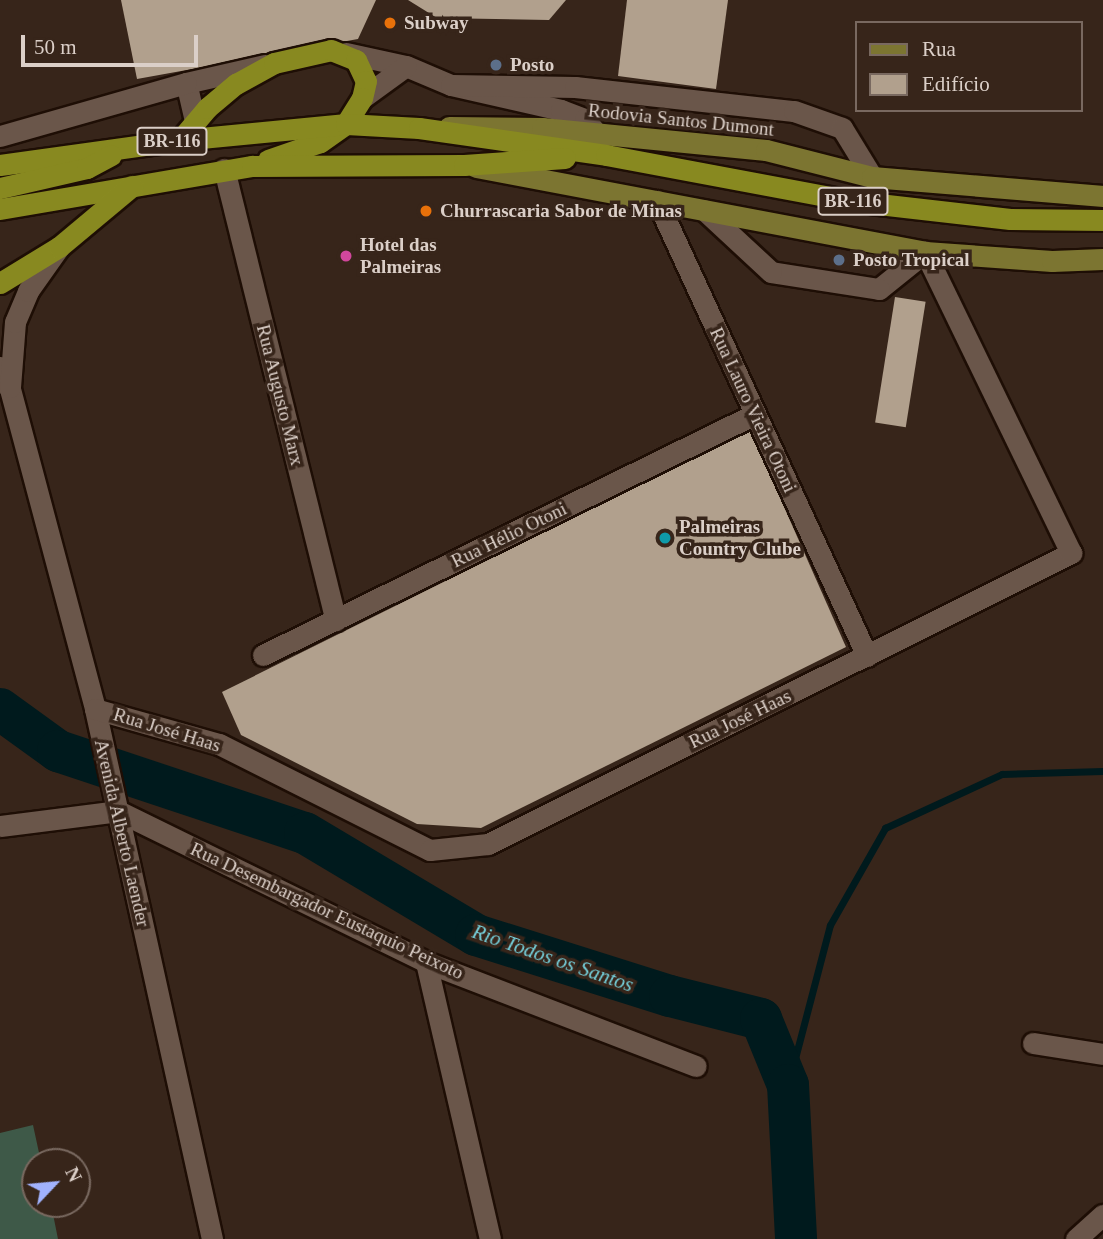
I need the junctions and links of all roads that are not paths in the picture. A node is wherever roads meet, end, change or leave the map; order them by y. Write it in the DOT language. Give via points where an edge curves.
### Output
graph roads {
  1 [pos="346,53"];
  2 [pos="274,63"];
  3 [pos="406,66"];
  4 [pos="186,83"];
  5 [pos="452,85"];
  6 [pos="362,98"];
  7 [pos="195,121"];
  8 [pos="346,124"];
  9 [pos="419,128"];
  10 [pos="597,134"];
  11 [pos="0,136"];
  12 [pos="180,140"];
  13 [pos="121,149"];
  14 [pos="606,155"];
  15 [pos="0,165"];
  16 [pos="464,165"];
  17 [pos="253,166"];
  18 [pos="224,169"];
  19 [pos="872,177"];
  20 [pos="132,186"];
  21 [pos="0,188"];
  22 [pos="1103,196"];
  23 [pos="657,201"];
  24 [pos="0,209"];
  25 [pos="704,210"];
  26 [pos="1103,220"];
  27 [pos="59,247"];
  28 [pos="925,252"];
  29 [pos="1103,259"];
  30 [pos="0,284"];
  31 [pos="0,367"];
  32 [pos="10,389"];
  33 [pos="755,414"];
  34 [pos="335,620"];
  35 [pos="263,654"];
  36 [pos="867,656"];
  37 [pos="94,709"];
  38 [pos="116,804"];
  39 [pos="0,826"];
  40 [pos="426,962"];
  41 [pos="1033,1043"];
  42 [pos="1103,1054"];
  43 [pos="696,1066"];
  44 [pos="1103,1215"];
  45 [pos="212,1239"];
  46 [pos="490,1239"];
  47 [pos="1076,1239"];
  1 -- 2 [label="highway" via="312,51"];
  1 -- 3 [label="street"];
  1 -- 6 [label="highway" via="362,68 366,81"];
  2 -- 4 [label="street"];
  2 -- 7 [label="highway" via="236,84"];
  3 -- 5 [label="street"];
  3 -- 6 [label="street"];
  4 -- 7 [label="street"];
  4 -- 11 [label="street"];
  5 -- 10 [label="street" via="561,110 585,119"];
  5 -- 19 [label="street" via="575,87 794,111 842,128"];
  6 -- 8 [label="highway"];
  7 -- 12 [label="highway"];
  8 -- 9 [label="highway, Rodovia Santos Dumont / BR-116"];
  8 -- 12 [label="highway, Rodovia Santos Dumont / BR-116"];
  8 -- 17 [label="highway" via="320,142"];
  9 -- 10 [label="main road, Rodovia Santos Dumont / BR-116" via="495,125"];
  9 -- 14 [label="highway, Rodovia Santos Dumont / BR-116"];
  10 -- 19 [label="main road, Rodovia Santos Dumont / BR-116" via="766,150"];
  12 -- 13 [label="highway, Rodovia Santos Dumont / BR-116"];
  13 -- 15 [label="highway, Rodovia Santos Dumont / BR-116"];
  13 -- 21 [label="highway" via="87,168"];
  14 -- 16 [label="highway, Rodovia Santos Dumont / BR-116"];
  14 -- 26 [label="highway, Rodovia Santos Dumont / BR-116" via="852,201 1010,219"];
  16 -- 17 [label="highway, Rodovia Santos Dumont / BR-116"];
  16 -- 23 [label="main road"];
  17 -- 18 [label="highway, Rodovia Santos Dumont / BR-116"];
  18 -- 20 [label="highway, Rodovia Santos Dumont / BR-116"];
  18 -- 34 [label="street, Rua Augusto Marx"];
  19 -- 22 [label="main road, Rodovia Santos Dumont / BR-116"];
  20 -- 24 [label="highway, Rodovia Santos Dumont / BR-116"];
  20 -- 27 [label="highway"];
  23 -- 25 [label="main road"];
  23 -- 33 [label="street, Rua Lauro Vieira Otoni"];
  25 -- 28 [label="main road"];
  25 -- 28 [label="street" via="771,272 879,289"];
  27 -- 30 [label="highway"];
  27 -- 32 [label="street, Avenida Alberto Laender" via="28,291 15,322"];
  28 -- 29 [label="main road" via="1052,261"];
  28 -- 36 [label="street, Rua José Haas" via="1071,553"];
  31 -- 32 [label="street, Avenida Alberto Laender"];
  32 -- 37 [label="street, Avenida Alberto Laender"];
  33 -- 34 [label="street, Rua Hélio Otoni"];
  33 -- 36 [label="street, Rua Lauro Vieira Otoni"];
  34 -- 35 [label="street, Rua Hélio Otoni"];
  36 -- 37 [label="street, Rua José Haas" via="488,844 430,850 219,744"];
  37 -- 38 [label="street, Avenida Alberto Laender"];
  38 -- 39 [label="street"];
  38 -- 40 [label="street, Rua Desembargador Eustaquio Peixoto"];
  38 -- 45 [label="street, Avenida Alberto Laender"];
  40 -- 43 [label="street, Rua Desembargador Eustaquio Peixoto"];
  40 -- 46 [label="street"];
  41 -- 42 [label="street"];
  44 -- 47 [label="street"];
}
